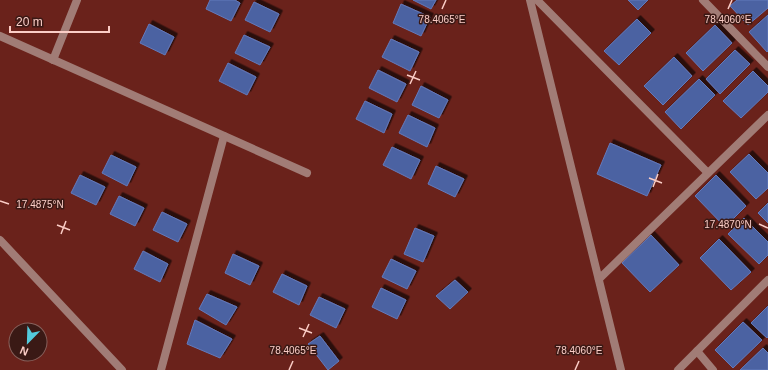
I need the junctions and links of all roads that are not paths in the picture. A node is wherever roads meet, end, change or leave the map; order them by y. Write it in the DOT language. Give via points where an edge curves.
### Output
graph roads {
  1 [pos="77,0"];
  2 [pos="530,0"];
  3 [pos="537,0"];
  4 [pos="703,0"];
  5 [pos="0,36"];
  6 [pos="53,60"];
  7 [pos="768,67"];
  8 [pos="768,115"];
  9 [pos="224,136"];
  10 [pos="307,173"];
  11 [pos="708,173"];
  12 [pos="0,240"];
  13 [pos="599,279"];
  14 [pos="768,280"];
  15 [pos="697,351"];
  16 [pos="122,370"];
  17 [pos="161,370"];
  18 [pos="621,370"];
  19 [pos="678,370"];
  20 [pos="713,370"];
  1 -- 6 [label="street"];
  2 -- 13 [label="street"];
  3 -- 11 [label="street"];
  4 -- 7 [label="street"];
  5 -- 6 [label="street"];
  6 -- 9 [label="street"];
  8 -- 11 [label="street"];
  9 -- 10 [label="street"];
  9 -- 17 [label="street"];
  11 -- 13 [label="street"];
  12 -- 16 [label="street"];
  13 -- 18 [label="street"];
  14 -- 15 [label="street"];
  15 -- 19 [label="street"];
  15 -- 20 [label="street"];
}
